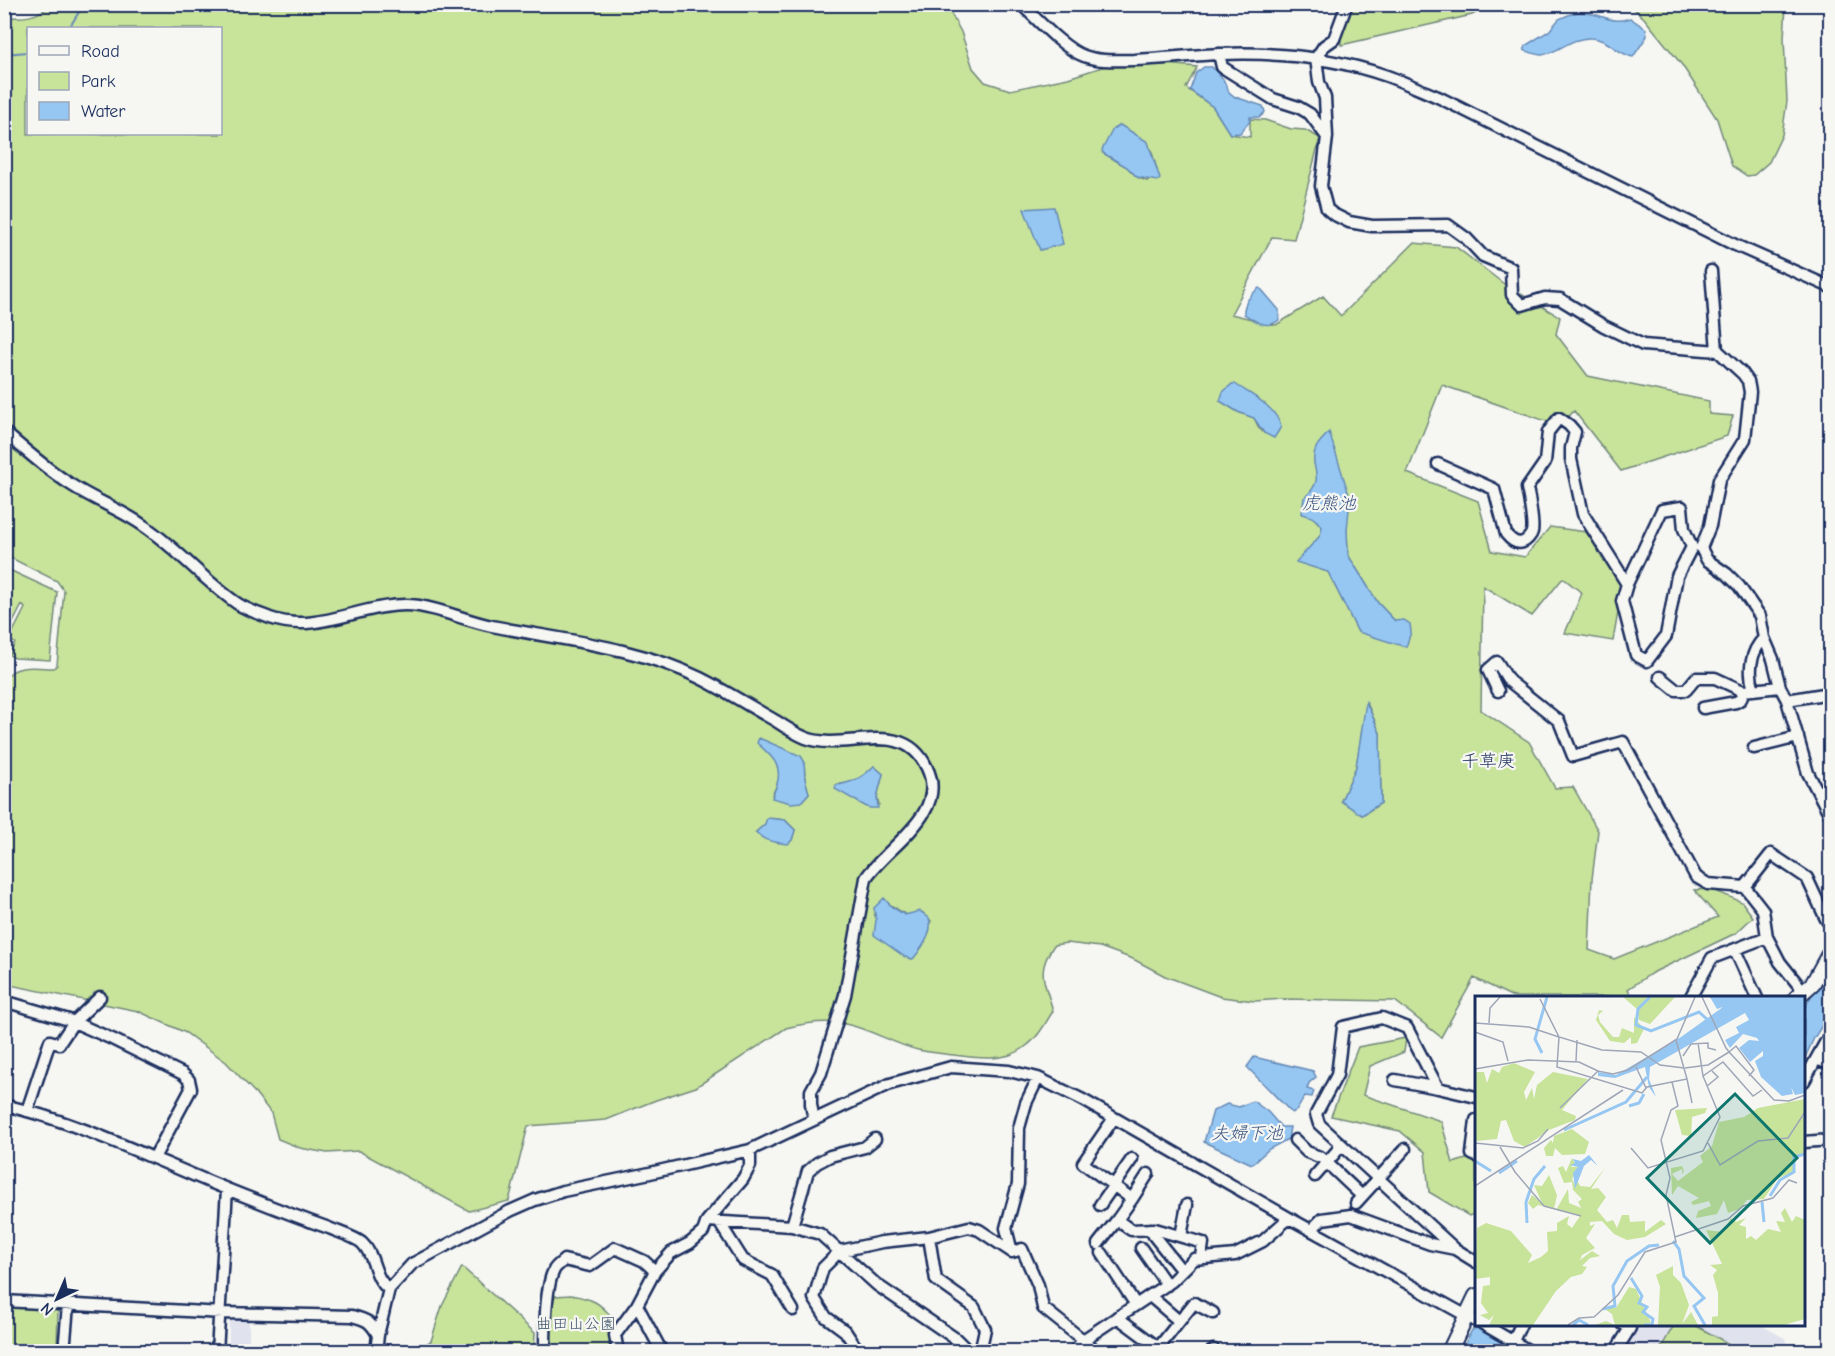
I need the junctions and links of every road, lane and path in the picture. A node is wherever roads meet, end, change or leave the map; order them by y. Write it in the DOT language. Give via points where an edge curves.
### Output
graph roads {
  1 [pos="1021,4"];
  2 [pos="1347,4"];
  3 [pos="1219,54"];
  4 [pos="1316,58"];
  5 [pos="1326,137"];
  6 [pos="1712,271"];
  7 [pos="1830,287"];
  8 [pos="1717,351"];
  9 [pos="4,432"];
  10 [pos="1438,464"];
  11 [pos="1697,547"];
  12 [pos="1627,584"];
  13 [pos="1764,638"];
  14 [pos="1660,677"];
  15 [pos="1780,687"];
  16 [pos="1498,691"];
  17 [pos="1748,691"];
  18 [pos="1830,693"];
  19 [pos="1787,700"];
  20 [pos="1703,708"];
  21 [pos="1798,737"];
  22 [pos="1754,748"];
  23 [pos="1830,815"];
  24 [pos="1745,887"];
  25 [pos="1830,924"];
  26 [pos="1767,938"];
  27 [pos="1735,950"];
  28 [pos="1830,952"];
  29 [pos="1800,994"];
  30 [pos="1691,996"];
  31 [pos="1756,996"];
  32 [pos="100,997"];
  33 [pos="4,1001"];
  34 [pos="74,1023"];
  35 [pos="1830,1034"];
  36 [pos="1816,1059"];
  37 [pos="1830,1064"];
  38 [pos="1038,1078"];
  39 [pos="1805,1078"];
  40 [pos="1395,1080"];
  41 [pos="1438,1088"];
  42 [pos="1475,1097"];
  43 [pos="4,1105"];
  44 [pos="27,1111"];
  45 [pos="1114,1118"];
  46 [pos="813,1119"];
  47 [pos="1475,1128"];
  48 [pos="875,1139"];
  49 [pos="1295,1140"];
  50 [pos="1830,1140"];
  51 [pos="1805,1142"];
  52 [pos="1342,1145"];
  53 [pos="1405,1149"];
  54 [pos="750,1150"];
  55 [pos="1475,1156"];
  56 [pos="154,1158"];
  57 [pos="1132,1159"];
  58 [pos="1327,1162"];
  59 [pos="1148,1174"];
  60 [pos="1315,1176"];
  61 [pos="1378,1179"];
  62 [pos="1113,1185"];
  63 [pos="227,1189"];
  64 [pos="1132,1199"];
  65 [pos="1100,1205"];
  66 [pos="1186,1205"];
  67 [pos="1289,1218"];
  68 [pos="1117,1220"];
  69 [pos="713,1222"];
  70 [pos="792,1226"];
  71 [pos="1151,1229"];
  72 [pos="1311,1230"];
  73 [pos="1181,1236"];
  74 [pos="929,1238"];
  75 [pos="1142,1248"];
  76 [pos="1455,1249"];
  77 [pos="840,1251"];
  78 [pos="1012,1252"];
  79 [pos="1201,1257"];
  80 [pos="1475,1262"];
  81 [pos="656,1271"];
  82 [pos="1182,1271"];
  83 [pos="1167,1285"];
  84 [pos="389,1289"];
  85 [pos="1150,1296"];
  86 [pos="4,1301"];
  87 [pos="1475,1302"];
  88 [pos="68,1305"];
  89 [pos="637,1305"];
  90 [pos="1136,1305"];
  91 [pos="793,1310"];
  92 [pos="219,1312"];
  93 [pos="1213,1313"];
  94 [pos="1117,1317"];
  95 [pos="1472,1318"];
  96 [pos="1179,1322"];
  97 [pos="1485,1326"];
  98 [pos="1520,1326"];
  99 [pos="1626,1326"];
  100 [pos="378,1335"];
  101 [pos="1083,1340"];
  102 [pos="1510,1346"];
  103 [pos="1159,1350"];
  104 [pos="64,1352"];
  105 [pos="217,1352"];
  106 [pos="376,1352"];
  107 [pos="545,1352"];
  108 [pos="618,1352"];
  109 [pos="662,1352"];
  110 [pos="859,1352"];
  111 [pos="969,1352"];
  112 [pos="980,1352"];
  113 [pos="1074,1352"];
  114 [pos="1098,1352"];
  115 [pos="1449,1352"];
  116 [pos="1531,1352"];
  117 [pos="1615,1352"];
  1 -- 3 [label="street" via="1068,47 1091,58"];
  2 -- 4 [label="street" via="1334,39"];
  3 -- 4 [label="street"];
  3 -- 5 [label="street" via="1222,67 1273,99 1310,114"];
  4 -- 5 [label="street" via="1325,98"];
  4 -- 7 [label="street" via="1388,76 1437,97 1736,245"];
  5 -- 8 [label="street" via="1321,186 1327,208 1333,214 1372,226 1448,225 1483,256 1511,268 1512,295 1522,305 1545,298 1560,299 1642,345"];
  6 -- 8 [label="street"];
  8 -- 11 [label="street" via="1748,381 1750,406 1745,439 1719,480 1710,526"];
  9 -- 46 [label="street" via="73,486 144,525 240,606 273,619 317,623 380,607 418,606 482,624 658,661 699,678 807,739 830,743 872,738 910,746 928,769 929,802 914,827 874,865 866,878 845,995 821,1074 811,1091"];
  10 -- 12 [label="street" via="1494,489 1506,534 1522,543 1533,531 1527,488 1545,462 1548,432 1559,418 1575,432 1571,459 1583,514"];
  11 -- 12 [label="street" via="1684,529 1682,507 1662,510"];
  11 -- 12 [label="street" via="1677,576 1666,636 1647,661 1636,655 1622,601"];
  11 -- 13 [label="street" via="1739,586 1760,616"];
  13 -- 15 [label="street"];
  13 -- 17 [label="street" via="1755,647"];
  14 -- 17 [label="street" via="1676,690 1686,690 1696,678 1715,678"];
  15 -- 17 [label="street"];
  15 -- 19 [label="street"];
  16 -- 24 [label="street" via="1488,670 1497,663 1509,681 1559,722 1573,756 1623,742 1696,877 1708,884"];
  17 -- 20 [label="street" via="1736,702"];
  18 -- 19 [label="street"];
  19 -- 21 [label="street"];
  21 -- 22 [label="street"];
  21 -- 23 [label="street" via="1808,773"];
  24 -- 25 [label="street" via="1771,854 1807,878"];
  24 -- 26 [label="street" via="1763,910"];
  26 -- 27 [label="street"];
  26 -- 29 [label="street"];
  27 -- 30 [label="street" via="1712,958"];
  27 -- 31 [label="street"];
  28 -- 29 [label="main road" via="1813,983"];
  32 -- 34 [label="street"];
  33 -- 34 [label="street"];
  34 -- 44 [label="street" via="59,1044 50,1041"];
  34 -- 56 [label="street" via="189,1080 191,1089"];
  35 -- 36 [label="street"];
  36 -- 37 [label="street"];
  36 -- 39 [label="street"];
  38 -- 45 [label="street"];
  38 -- 46 [label="street" via="1009,1071 951,1067 890,1084"];
  38 -- 78 [label="street" via="1019,1128 1018,1184 1006,1228"];
  40 -- 41 [label="street"];
  41 -- 42 [label="street"];
  41 -- 52 [label="street" via="1407,1028 1382,1017 1343,1027 1337,1075 1316,1114 1318,1124"];
  43 -- 44 [label="street"];
  44 -- 56 [label="street"];
  45 -- 62 [label="street" via="1083,1163"];
  45 -- 67 [label="street"];
  46 -- 54 [label="street"];
  47 -- 55 [label="street"];
  48 -- 70 [label="street" via="865,1147 830,1156 808,1171"];
  49 -- 58 [label="street" via="1307,1152"];
  50 -- 51 [label="street"];
  52 -- 58 [label="street"];
  52 -- 61 [label="street"];
  53 -- 61 [label="street"];
  54 -- 69 [label="street" via="750,1166"];
  54 -- 84 [label="street" via="535,1200 412,1264"];
  56 -- 63 [label="street"];
  57 -- 62 [label="street"];
  58 -- 60 [label="street"];
  58 -- 61 [label="street" via="1359,1200"];
  59 -- 64 [label="street"];
  61 -- 76 [label="street"];
  62 -- 64 [label="street"];
  62 -- 65 [label="street"];
  63 -- 84 [label="street" via="362,1243 382,1285"];
  63 -- 92 [label="street"];
  64 -- 68 [label="street"];
  66 -- 73 [label="street"];
  67 -- 72 [label="street"];
  67 -- 79 [label="street" via="1263,1241 1235,1255"];
  68 -- 71 [label="street" via="1131,1230"];
  68 -- 90 [label="street" via="1100,1248"];
  69 -- 70 [label="street"];
  69 -- 81 [label="street" via="690,1243 671,1253"];
  69 -- 91 [label="street" via="743,1260 772,1275"];
  70 -- 77 [label="street" via="820,1234"];
  71 -- 73 [label="street"];
  71 -- 82 [label="street"];
  72 -- 76 [label="street" via="1322,1219 1351,1215 1430,1244"];
  72 -- 95 [label="street"];
  73 -- 79 [label="street" via="1203,1243"];
  74 -- 77 [label="street"];
  74 -- 78 [label="street" via="969,1227"];
  74 -- 112 [label="street" via="936,1280 974,1307 985,1329"];
  75 -- 83 [label="street"];
  76 -- 80 [label="street"];
  77 -- 110 [label="street" via="823,1268 814,1298"];
  77 -- 111 [label="street" via="889,1294 957,1339"];
  78 -- 101 [label="street" via="1022,1249 1038,1285 1043,1308"];
  79 -- 82 [label="street"];
  81 -- 89 [label="street"];
  81 -- 107 [label="street" via="615,1248 590,1266 564,1260 554,1268 551,1280"];
  82 -- 83 [label="street"];
  83 -- 85 [label="street"];
  84 -- 100 [label="street"];
  85 -- 90 [label="street"];
  85 -- 96 [label="street"];
  86 -- 88 [label="street"];
  87 -- 95 [label="main road"];
  88 -- 92 [label="street"];
  88 -- 104 [label="street"];
  89 -- 108 [label="street" via="615,1335"];
  89 -- 109 [label="street"];
  90 -- 94 [label="street"];
  92 -- 100 [label="street" via="352,1316 372,1323"];
  92 -- 105 [label="street"];
  93 -- 96 [label="street" via="1194,1303"];
  94 -- 101 [label="street"];
  94 -- 103 [label="street"];
  95 -- 115 [label="main road"];
  96 -- 103 [label="street"];
  97 -- 102 [label="street"];
  98 -- 102 [label="street"];
  99 -- 117 [label="street" via="1630,1328"];
  100 -- 106 [label="street"];
  101 -- 113 [label="street"];
  101 -- 114 [label="street"];
  102 -- 116 [label="street"];
}
